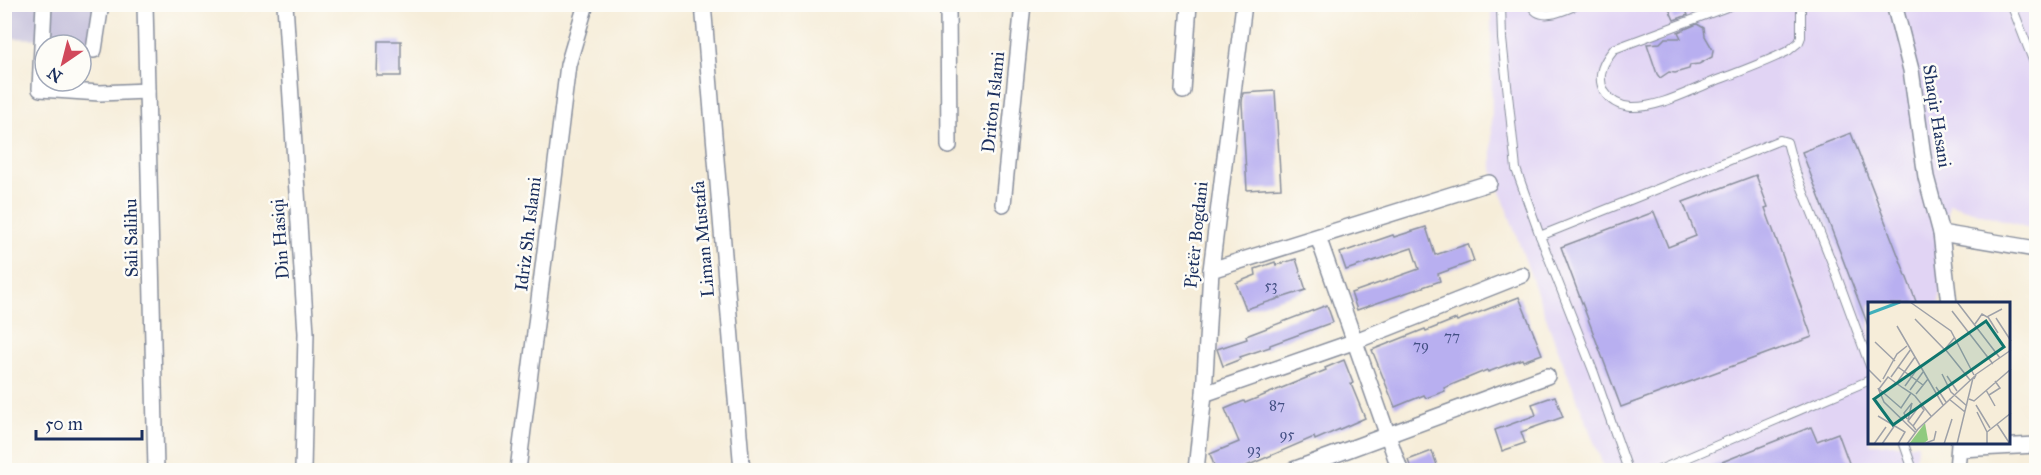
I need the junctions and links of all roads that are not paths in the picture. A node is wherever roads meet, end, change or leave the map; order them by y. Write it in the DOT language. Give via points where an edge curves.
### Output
graph roads {
  1 [pos="44,4"];
  2 [pos="101,4"];
  3 [pos="145,4"];
  4 [pos="285,4"];
  5 [pos="586,4"];
  6 [pos="703,4"];
  7 [pos="948,4"];
  8 [pos="1023,4"];
  9 [pos="1189,4"];
  10 [pos="1244,4"];
  11 [pos="1501,4"];
  12 [pos="1531,4"];
  13 [pos="1579,4"];
  14 [pos="1735,4"];
  15 [pos="1801,4"];
  16 [pos="1894,4"];
  17 [pos="2012,4"];
  18 [pos="94,50"];
  19 [pos="2037,68"];
  20 [pos="147,91"];
  21 [pos="1183,91"];
  22 [pos="949,146"];
  23 [pos="1489,183"];
  24 [pos="1002,204"];
  25 [pos="1941,234"];
  26 [pos="1540,236"];
  27 [pos="1318,237"];
  28 [pos="2037,249"];
  29 [pos="1211,270"];
  30 [pos="1522,274"];
  31 [pos="1949,302"];
  32 [pos="1353,342"];
  33 [pos="1868,361"];
  34 [pos="1547,375"];
  35 [pos="1868,381"];
  36 [pos="1204,394"];
  37 [pos="1386,437"];
  38 [pos="1904,445"];
  39 [pos="2037,445"];
  40 [pos="1959,446"];
  41 [pos="156,471"];
  42 [pos="303,471"];
  43 [pos="518,471"];
  44 [pos="742,471"];
  45 [pos="1196,471"];
  46 [pos="1293,471"];
  47 [pos="1400,471"];
  48 [pos="1628,471"];
  49 [pos="1659,471"];
  50 [pos="1913,471"];
  51 [pos="1957,471"];
  1 -- 20 [label="street" via="40,89"];
  2 -- 18 [label="street"];
  3 -- 20 [label="street, Sali Salihu"];
  4 -- 42 [label="street, Din Hasiqi" via="306,333"];
  5 -- 43 [label="street, Idriz Sh. Islami" via="568,65"];
  6 -- 44 [label="street, Liman Mustafa"];
  7 -- 22 [label="street"];
  8 -- 24 [label="street, Driton Islami"];
  9 -- 21 [label="street"];
  10 -- 29 [label="street, Pjetër Bogdani"];
  11 -- 26 [label="lane" via="1516,169"];
  12 -- 13 [label="lane" via="1541,15"];
  14 -- 15 [label="lane" via="1614,49 1600,76 1610,100 1633,107 1662,101 1788,51 1799,42"];
  16 -- 25 [label="street, Shaqir Hasani" via="1911,70 1926,177"];
  17 -- 19 [label="lane"];
  20 -- 41 [label="street, Sali Salihu"];
  23 -- 27 [label="street"];
  25 -- 28 [label="street"];
  25 -- 31 [label="street, Shaqir Hasani"];
  26 -- 33 [label="lane" via="1780,140 1787,142"];
  26 -- 48 [label="lane"];
  27 -- 29 [label="street"];
  27 -- 32 [label="street"];
  29 -- 36 [label="street, Pjetër Bogdani"];
  30 -- 32 [label="street"];
  32 -- 36 [label="street"];
  32 -- 37 [label="street"];
  34 -- 37 [label="street"];
  35 -- 49 [label="lane"];
  36 -- 45 [label="street, Pjetër Bogdani"];
  37 -- 46 [label="street"];
  37 -- 47 [label="street"];
  38 -- 50 [label="lane"];
  39 -- 40 [label="street"];
  40 -- 51 [label="street"];
}
